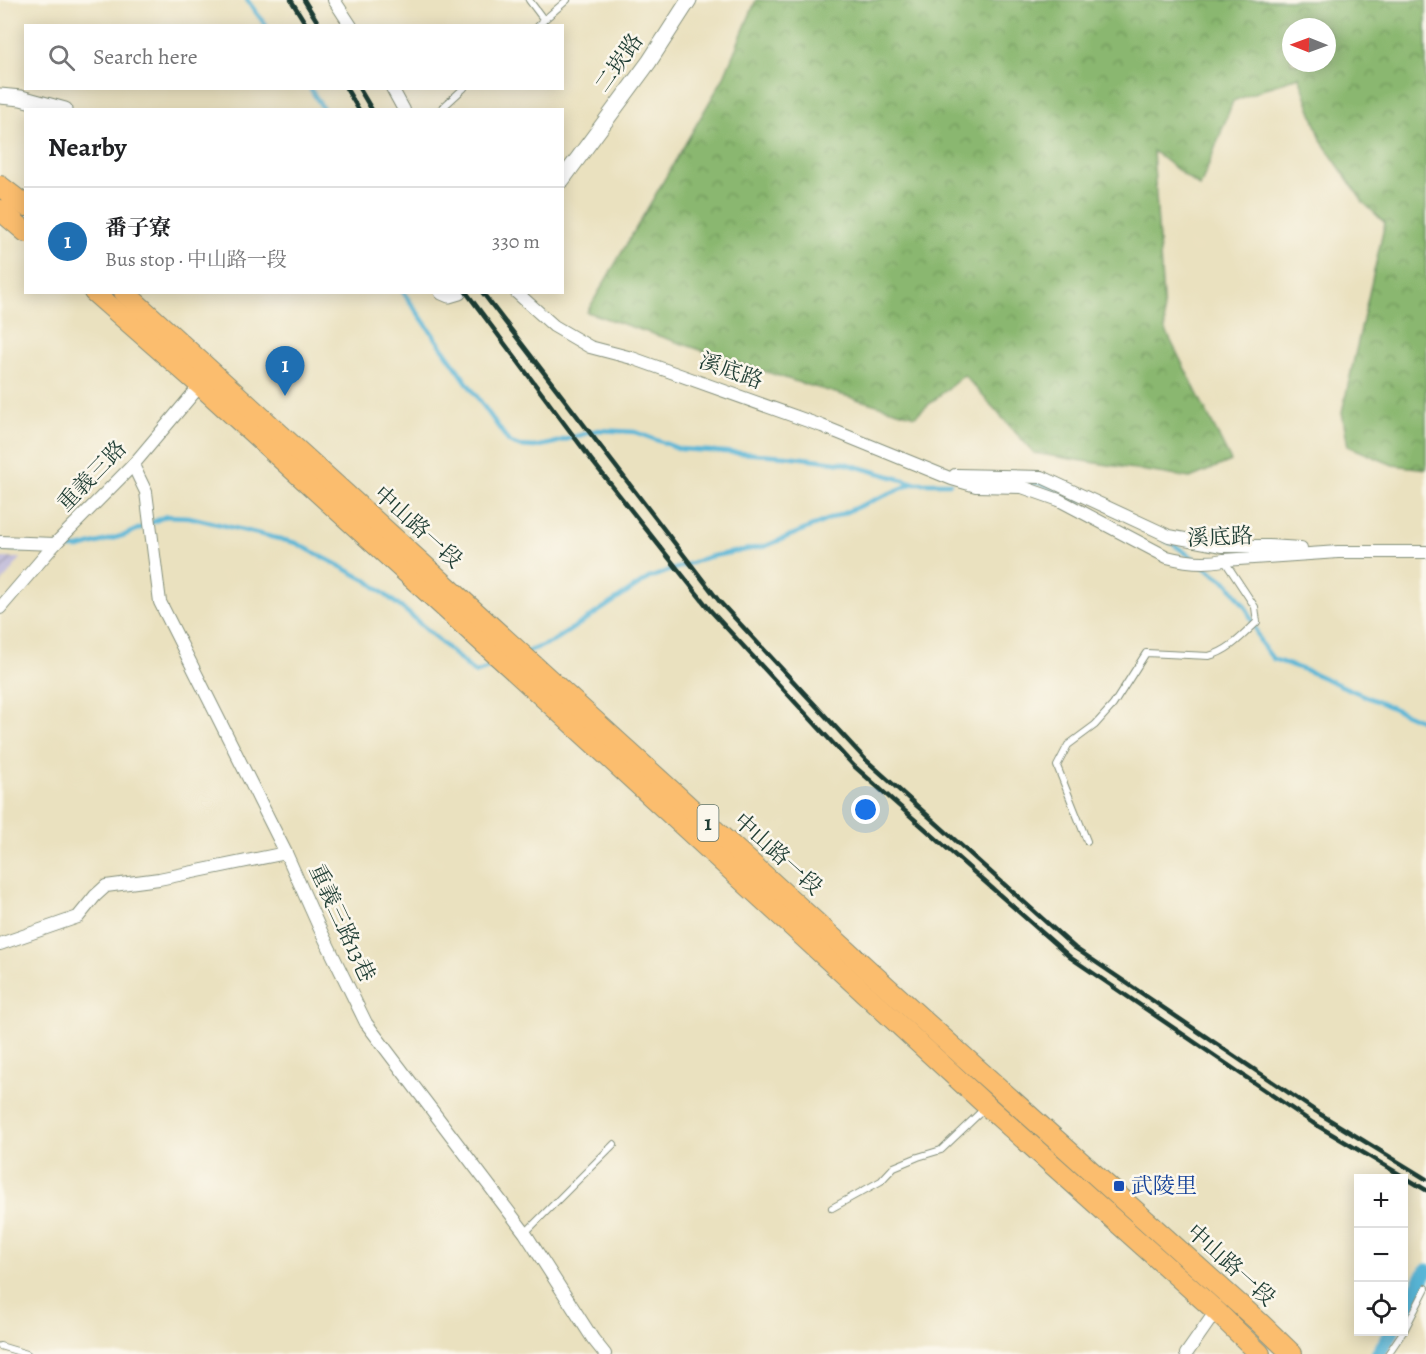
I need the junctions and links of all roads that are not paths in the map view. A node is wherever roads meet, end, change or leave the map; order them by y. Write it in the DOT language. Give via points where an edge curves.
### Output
graph roads {
  1 [pos="334,0"];
  2 [pos="529,0"];
  3 [pos="567,0"];
  4 [pos="689,0"];
  5 [pos="544,21"];
  6 [pos="350,24"];
  7 [pos="540,24"];
  8 [pos="393,90"];
  9 [pos="462,90"];
  10 [pos="0,96"];
  11 [pos="58,108"];
  12 [pos="403,108"];
  13 [pos="442,108"];
  14 [pos="564,177"];
  15 [pos="0,186"];
  16 [pos="24,204"];
  17 [pos="0,210"];
  18 [pos="24,230"];
  19 [pos="97,294"];
  20 [pos="126,294"];
  21 [pos="518,294"];
  22 [pos="206,379"];
  23 [pos="133,465"];
  24 [pos="947,477"];
  25 [pos="0,542"];
  26 [pos="55,544"];
  27 [pos="1338,552"];
  28 [pos="1426,552"];
  29 [pos="1218,561"];
  30 [pos="0,608"];
  31 [pos="1087,841"];
  32 [pos="286,853"];
  33 [pos="0,944"];
  34 [pos="944,1038"];
  35 [pos="931,1054"];
  36 [pos="987,1106"];
  37 [pos="614,1144"];
  38 [pos="832,1209"];
  39 [pos="525,1233"];
  40 [pos="1426,1287"];
  41 [pos="1216,1311"];
  42 [pos="1408,1321"];
  43 [pos="1400,1336"];
  44 [pos="0,1346"];
  45 [pos="27,1354"];
  46 [pos="605,1354"];
  47 [pos="1186,1354"];
  48 [pos="1260,1354"];
  49 [pos="1292,1354"];
  50 [pos="1388,1354"];
  1 -- 6 [label="street"];
  2 -- 5 [label="lane"];
  3 -- 5 [label="lane"];
  4 -- 14 [label="street, 二崁路" via="649,62"];
  5 -- 7 [label="lane"];
  8 -- 12 [label="street"];
  9 -- 13 [label="lane"];
  10 -- 11 [label="street"];
  15 -- 16 [label="main road"];
  17 -- 18 [label="main road"];
  19 -- 22 [label="main road, 中山路一段 / 1"];
  20 -- 22 [label="main road, 中山路一段 / 1"];
  21 -- 24 [label="street, 溪底路" via="554,326 590,347 632,358 822,426"];
  22 -- 23 [label="street, 重義三路"];
  22 -- 34 [label="main road, 中山路一段 / 1"];
  22 -- 35 [label="main road, 中山路一段 / 1"];
  23 -- 26 [label="street, 重義三路"];
  23 -- 32 [label="street, 重義三路13巷" via="146,492 160,602"];
  24 -- 27 [label="street, 溪底路" via="1042,477 1169,536 1222,546"];
  24 -- 29 [label="street, 溪底路" via="976,486 1022,487 1059,500 1167,557 1185,562"];
  25 -- 26 [label="street"];
  26 -- 30 [label="street, 重義三路"];
  27 -- 28 [label="street, 溪底路"];
  27 -- 29 [label="street, 溪底路"];
  29 -- 31 [label="lane" via="1255,607 1257,622 1241,638 1209,656 1146,653 1113,705 1068,745 1057,766"];
  32 -- 33 [label="street" via="106,886 78,917"];
  32 -- 39 [label="street, 重義三路13巷" via="366,1023"];
  34 -- 35 [label="main road"];
  34 -- 49 [label="main road, 中山路一段 / 1"];
  35 -- 36 [label="main road, 中山路一段 / 1"];
  36 -- 38 [label="lane" via="940,1150 894,1167 881,1181"];
  36 -- 41 [label="main road, 中山路一段 / 1"];
  37 -- 39 [label="lane"];
  39 -- 46 [label="street, 重義三路13巷"];
  40 -- 42 [label="lane"];
  41 -- 47 [label="street"];
  41 -- 48 [label="main road, 中山路一段 / 1"];
  43 -- 50 [label="lane"];
  44 -- 45 [label="lane"];
}
